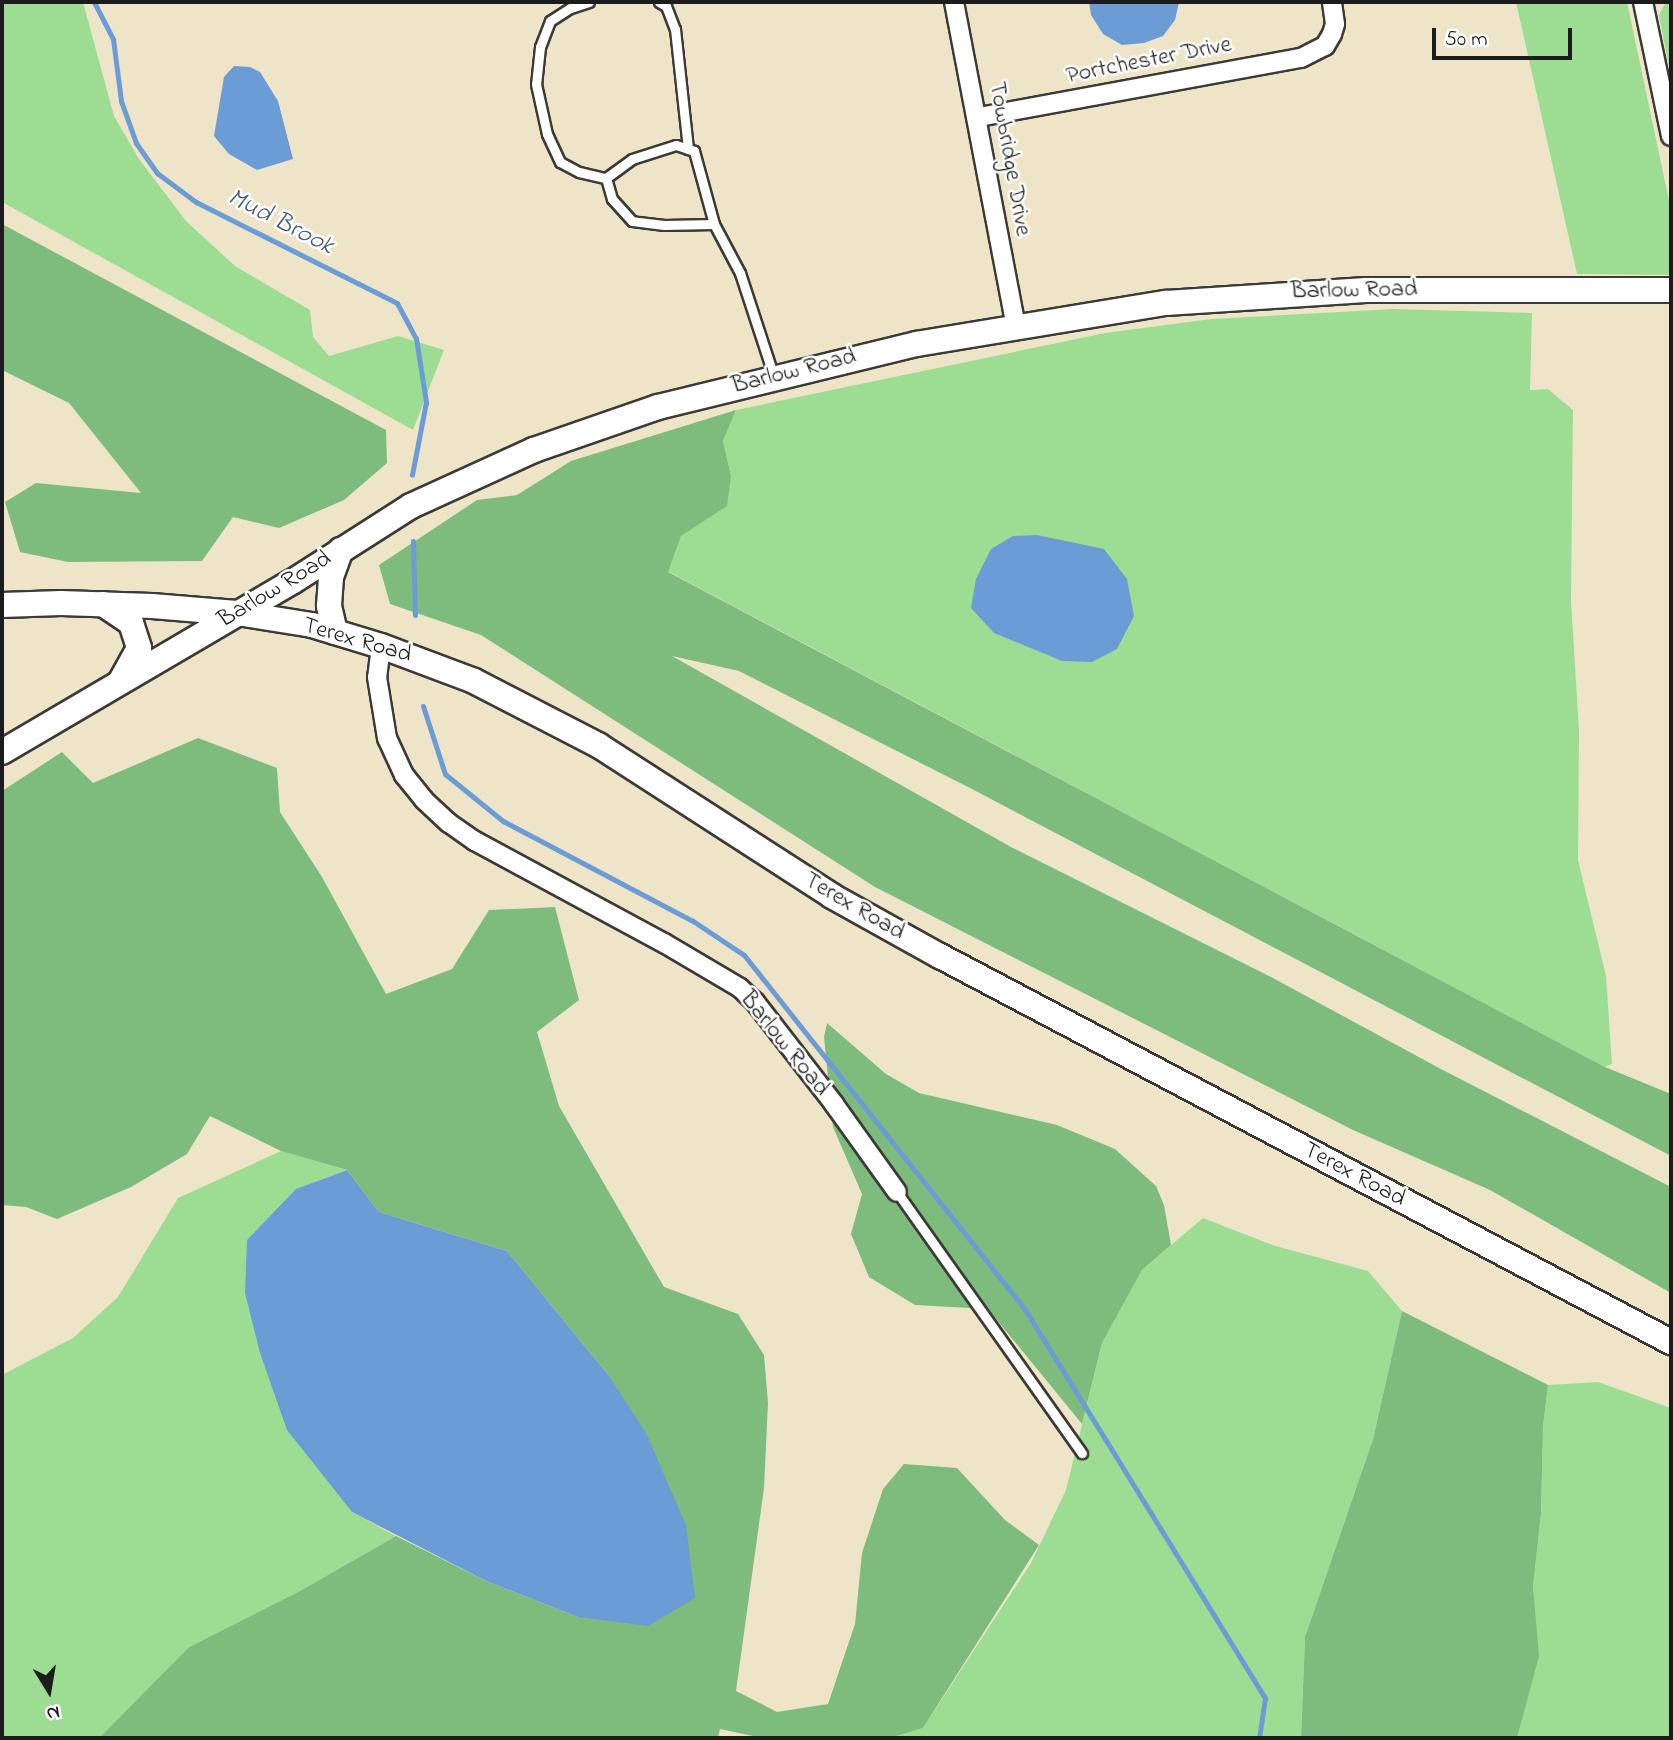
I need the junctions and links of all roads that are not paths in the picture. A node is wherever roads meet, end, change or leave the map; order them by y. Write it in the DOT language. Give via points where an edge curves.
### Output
graph roads {
  1 [pos="589,2"];
  2 [pos="659,2"];
  3 [pos="954,2"];
  4 [pos="1332,2"];
  5 [pos="1643,2"];
  6 [pos="979,117"];
  7 [pos="1671,136"];
  8 [pos="688,149"];
  9 [pos="606,178"];
  10 [pos="714,224"];
  11 [pos="1671,290"];
  12 [pos="1016,326"];
  13 [pos="774,377"];
  14 [pos="341,550"];
  15 [pos="102,604"];
  16 [pos="2,605"];
  17 [pos="237,613"];
  18 [pos="335,632"];
  19 [pos="381,646"];
  20 [pos="121,680"];
  21 [pos="2,752"];
  22 [pos="897,1192"];
  23 [pos="1671,1342"];
  24 [pos="1082,1452"];
  1 -- 9 [label="lane" via="550,21 540,47 537,84 547,134 560,162"];
  2 -- 8 [label="lane" via="666,6 675,29"];
  3 -- 6 [label="street, Towbridge Drive"];
  4 -- 6 [label="street, Portchester Drive" via="1335,24 1325,46 1301,58"];
  5 -- 7 [label="street"];
  6 -- 12 [label="street, Towbridge Drive"];
  8 -- 9 [label="lane" via="676,145 632,159"];
  8 -- 10 [label="lane" via="694,151"];
  9 -- 10 [label="lane" via="612,199 632,221"];
  10 -- 13 [label="lane" via="740,273"];
  11 -- 12 [label="main road, Barlow Road" via="1291,292 1167,303"];
  12 -- 13 [label="main road, Barlow Road"];
  13 -- 14 [label="main road, Barlow Road" via="658,407 534,450 411,506"];
  14 -- 17 [label="main road, Barlow Road"];
  14 -- 18 [label="main road" via="331,577 329,606"];
  15 -- 16 [label="main road, Terex Road"];
  15 -- 17 [label="main road, Terex Road"];
  15 -- 20 [label="main road" via="131,623 139,648"];
  17 -- 18 [label="main road, Terex Road"];
  17 -- 20 [label="main road, Barlow Road"];
  18 -- 19 [label="main road, Terex Road"];
  19 -- 22 [label="street, Barlow Road" via="377,677 387,738 404,775 424,800 475,841 740,988 826,1094"];
  19 -- 23 [label="main road, Terex Road" via="524,704 598,744 832,896"];
  20 -- 21 [label="main road, Barlow Road"];
  22 -- 24 [label="lane"];
}
